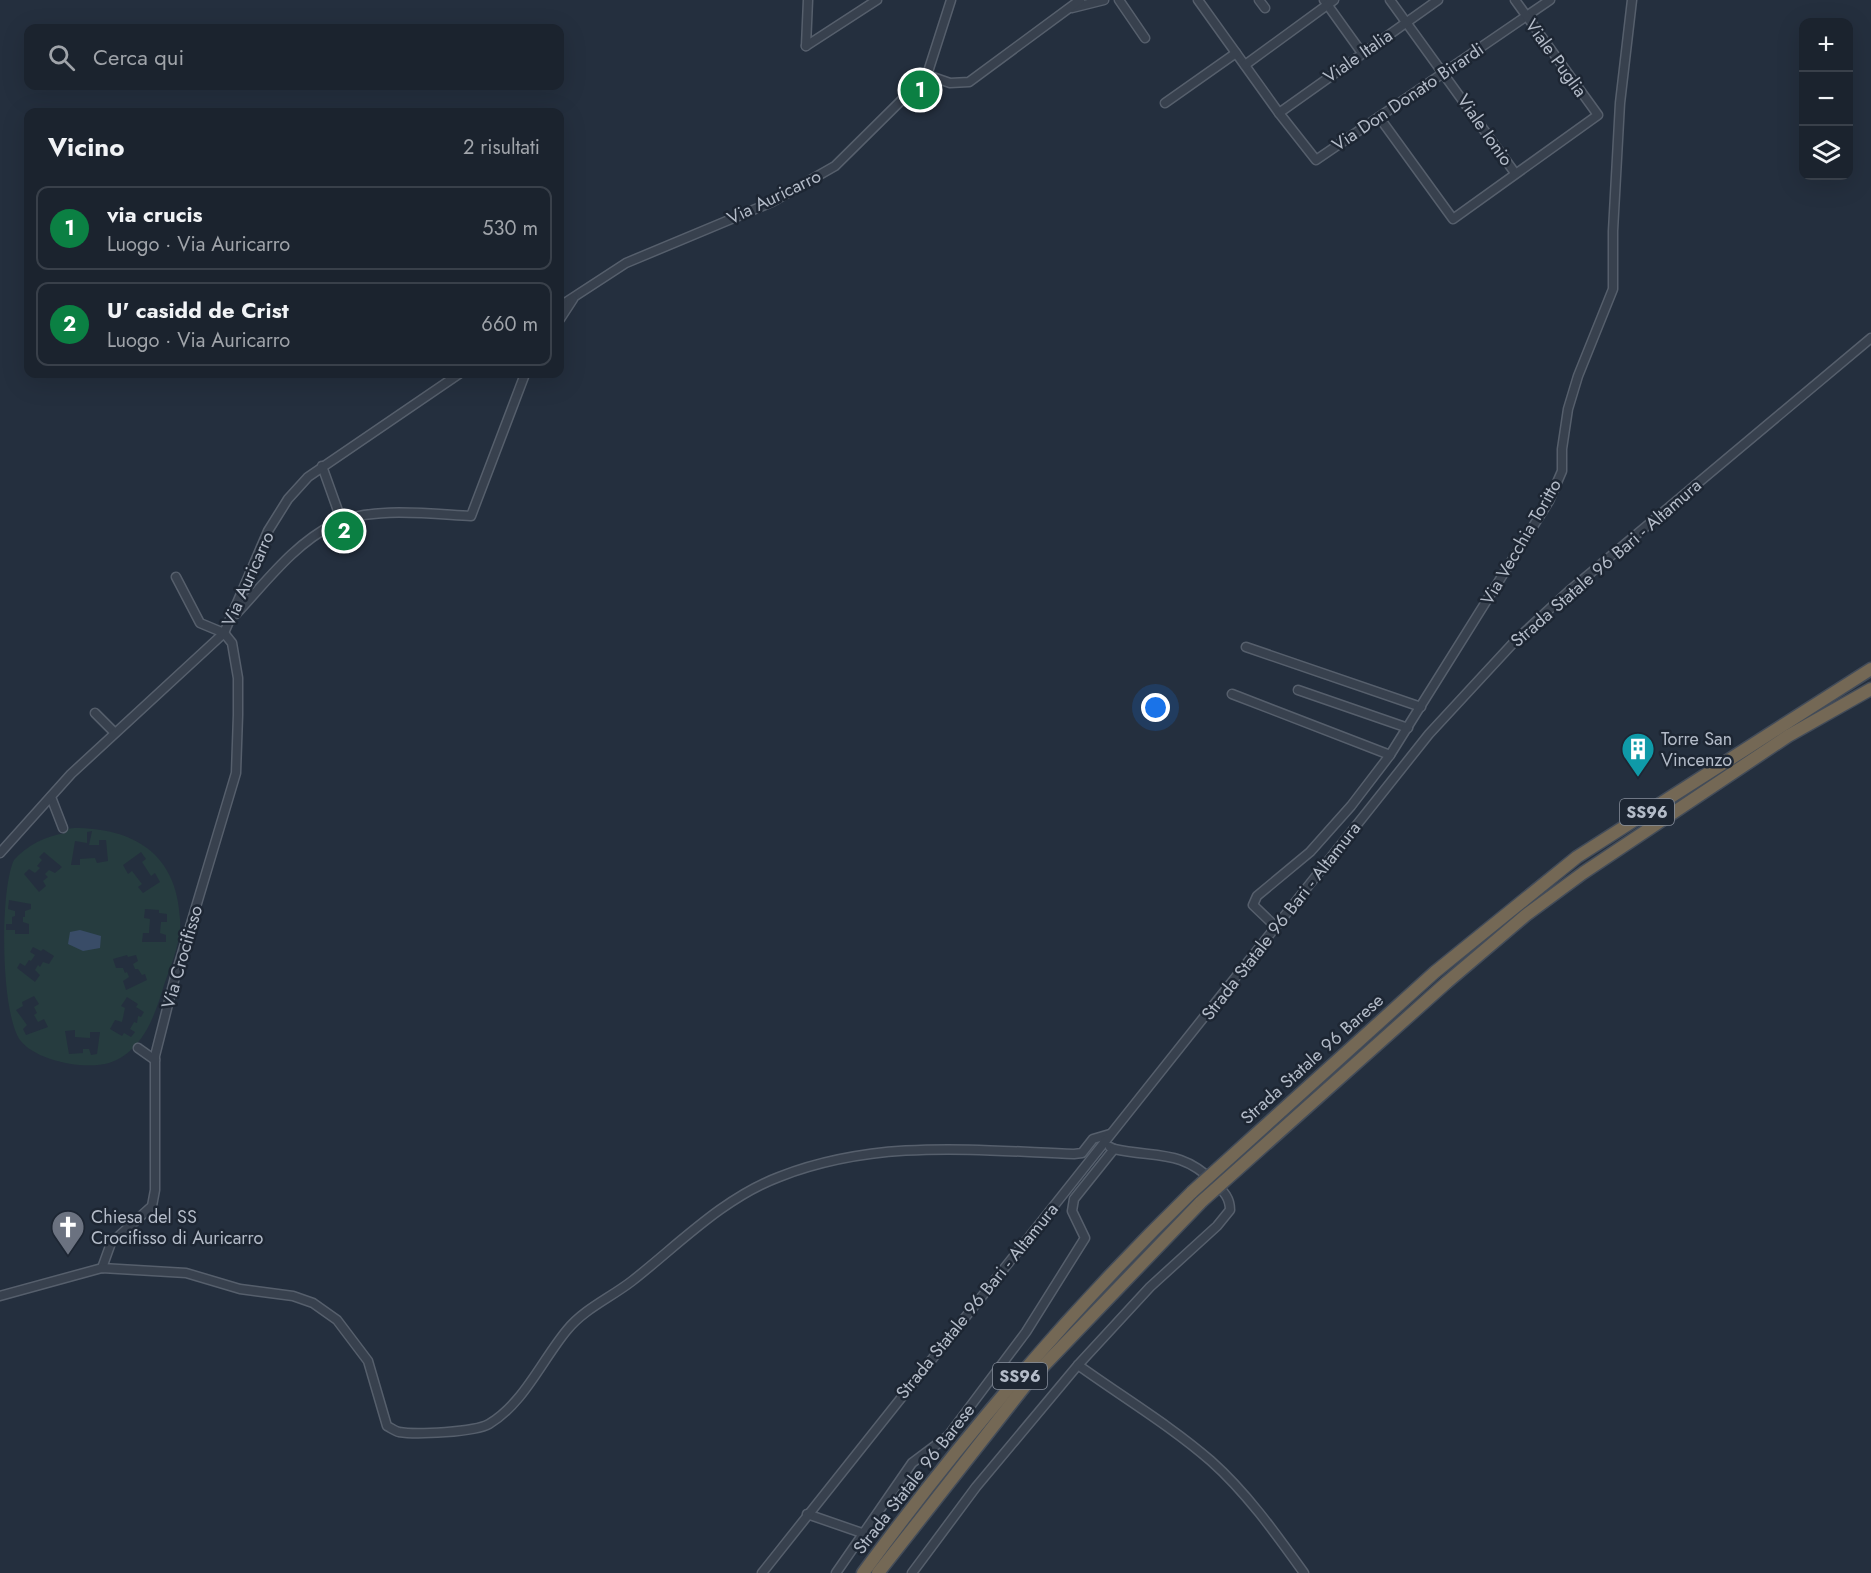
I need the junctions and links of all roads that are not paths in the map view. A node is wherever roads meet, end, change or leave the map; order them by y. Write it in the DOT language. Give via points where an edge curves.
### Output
graph roads {
  1 [pos="808,0"];
  2 [pos="877,0"];
  3 [pos="951,0"];
  4 [pos="1080,0"];
  5 [pos="1104,0"];
  6 [pos="1119,0"];
  7 [pos="1198,0"];
  8 [pos="1259,0"];
  9 [pos="1390,0"];
  10 [pos="1438,0"];
  11 [pos="1515,0"];
  12 [pos="1550,0"];
  13 [pos="1632,0"];
  14 [pos="1328,2"];
  15 [pos="1072,4"];
  16 [pos="1265,8"];
  17 [pos="1526,16"];
  18 [pos="1406,22"];
  19 [pos="1145,38"];
  20 [pos="1236,53"];
  21 [pos="1362,53"];
  22 [pos="1245,65"];
  23 [pos="1444,73"];
  24 [pos="927,75"];
  25 [pos="1165,104"];
  26 [pos="1279,113"];
  27 [pos="1379,117"];
  28 [pos="1515,173"];
  29 [pos="576,295"];
  30 [pos="564,303"];
  31 [pos="564,313"];
  32 [pos="1871,338"];
  33 [pos="453,378"];
  34 [pos="523,378"];
  35 [pos="322,466"];
  36 [pos="342,522"];
  37 [pos="176,577"];
  38 [pos="230,621"];
  39 [pos="224,633"];
  40 [pos="1246,647"];
  41 [pos="1871,669"];
  42 [pos="1298,690"];
  43 [pos="1869,690"];
  44 [pos="1232,694"];
  45 [pos="1421,707"];
  46 [pos="95,713"];
  47 [pos="1408,728"];
  48 [pos="114,732"];
  49 [pos="1390,755"];
  50 [pos="51,797"];
  51 [pos="63,828"];
  52 [pos="0,854"];
  53 [pos="1276,927"];
  54 [pos="138,1048"];
  55 [pos="155,1060"];
  56 [pos="1110,1134"];
  57 [pos="1104,1142"];
  58 [pos="1114,1149"];
  59 [pos="102,1268"];
  60 [pos="0,1296"];
  61 [pos="1078,1365"];
  62 [pos="807,1514"];
  63 [pos="862,1533"];
  64 [pos="762,1573"];
  65 [pos="836,1573"];
  66 [pos="863,1573"];
  67 [pos="878,1573"];
  68 [pos="912,1573"];
  69 [pos="1304,1573"];
  1 -- 2 [label="street" via="806,46"];
  3 -- 24 [label="street, Via Auricarro"];
  4 -- 15 [label="street"];
  5 -- 15 [label="street"];
  6 -- 19 [label="street"];
  7 -- 20 [label="street"];
  8 -- 16 [label="street"];
  9 -- 18 [label="street, Viale Ionio"];
  10 -- 18 [label="street, Viale Italia"];
  11 -- 17 [label="street, Viale Puglia"];
  12 -- 17 [label="street, Via Don Donato Birardi"];
  13 -- 45 [label="street, Via Vecchia Toritto" via="1620,103 1613,289 1569,408 1562,471 1549,501"];
  14 -- 21 [label="street"];
  14 -- 22 [label="street"];
  15 -- 24 [label="street" via="969,82 950,83"];
  17 -- 23 [label="street, Via Don Donato Birardi"];
  17 -- 28 [label="street, Viale Puglia" via="1598,115"];
  18 -- 21 [label="street, Viale Italia"];
  18 -- 23 [label="street, Viale Ionio"];
  20 -- 22 [label="street"];
  20 -- 25 [label="street"];
  21 -- 26 [label="street, Viale Italia"];
  22 -- 26 [label="street"];
  23 -- 27 [label="street, Via Don Donato Birardi"];
  23 -- 28 [label="street, Viale Ionio"];
  24 -- 29 [label="street, Via Auricarro" via="835,166 814,180 626,263"];
  26 -- 27 [label="street, Via Don Donato Birardi" via="1316,160"];
  27 -- 28 [label="street" via="1454,219"];
  29 -- 30 [label="street, Via Auricarro"];
  29 -- 31 [label="street"];
  32 -- 53 [label="street, Strada Statale 96 Bari - Altamura" via="1578,583 1516,640 1429,734"];
  33 -- 35 [label="street, Via Auricarro"];
  34 -- 36 [label="street" via="471,516 381,513"];
  35 -- 36 [label="street"];
  35 -- 38 [label="street, Via Auricarro" via="288,499 268,531"];
  36 -- 38 [label="street" via="293,552"];
  37 -- 39 [label="street" via="200,623"];
  38 -- 39 [label="street, Via Auricarro"];
  39 -- 48 [label="street, Via Auricarro"];
  39 -- 55 [label="street, Via Crocifisso" via="232,643 238,678 237,773 175,977"];
  40 -- 45 [label="street"];
  41 -- 66 [label="highway, Strada Statale 96 Barese / SS96, bridge" via="1577,857 1435,972 1123,1259 1032,1362"];
  42 -- 47 [label="street"];
  43 -- 67 [label="highway, Strada Statale 96 Barese / SS96, bridge" via="1788,736 1583,873 1446,983 1201,1202 1028,1382"];
  44 -- 49 [label="street"];
  45 -- 47 [label="street, Via Vecchia Toritto"];
  46 -- 48 [label="street"];
  47 -- 49 [label="street, Via Vecchia Toritto"];
  48 -- 50 [label="street, Via Auricarro"];
  49 -- 53 [label="street, Via Vecchia Toritto" via="1310,852 1257,896 1253,905"];
  50 -- 51 [label="street"];
  50 -- 52 [label="street, Via Auricarro"];
  53 -- 56 [label="street, Strada Statale 96 Bari - Altamura"];
  54 -- 55 [label="street"];
  55 -- 59 [label="street, Via Crocifisso" via="152,1206 111,1243"];
  56 -- 57 [label="street, Strada Statale 96 Bari - Altamura"];
  56 -- 59 [label="street" via="1093,1139 1082,1153 899,1149 818,1163 777,1177 744,1193 580,1316 503,1413 477,1428 410,1432 387,1426 368,1361 337,1320 313,1303 293,1296 240,1289 186,1273"];
  57 -- 58 [label="street"];
  57 -- 62 [label="street, Strada Statale 96 Bari - Altamura"];
  58 -- 61 [label="street" via="1188,1161 1225,1193 1230,1210 1150,1287"];
  58 -- 63 [label="street" via="1074,1199 1072,1211 1085,1238 1026,1332 948,1436 912,1463"];
  59 -- 60 [label="street"];
  61 -- 68 [label="street" via="976,1487"];
  61 -- 69 [label="street" via="1232,1480"];
  62 -- 63 [label="street"];
  62 -- 64 [label="street, Strada Statale 96 Bari - Altamura"];
  63 -- 65 [label="street"];
}
